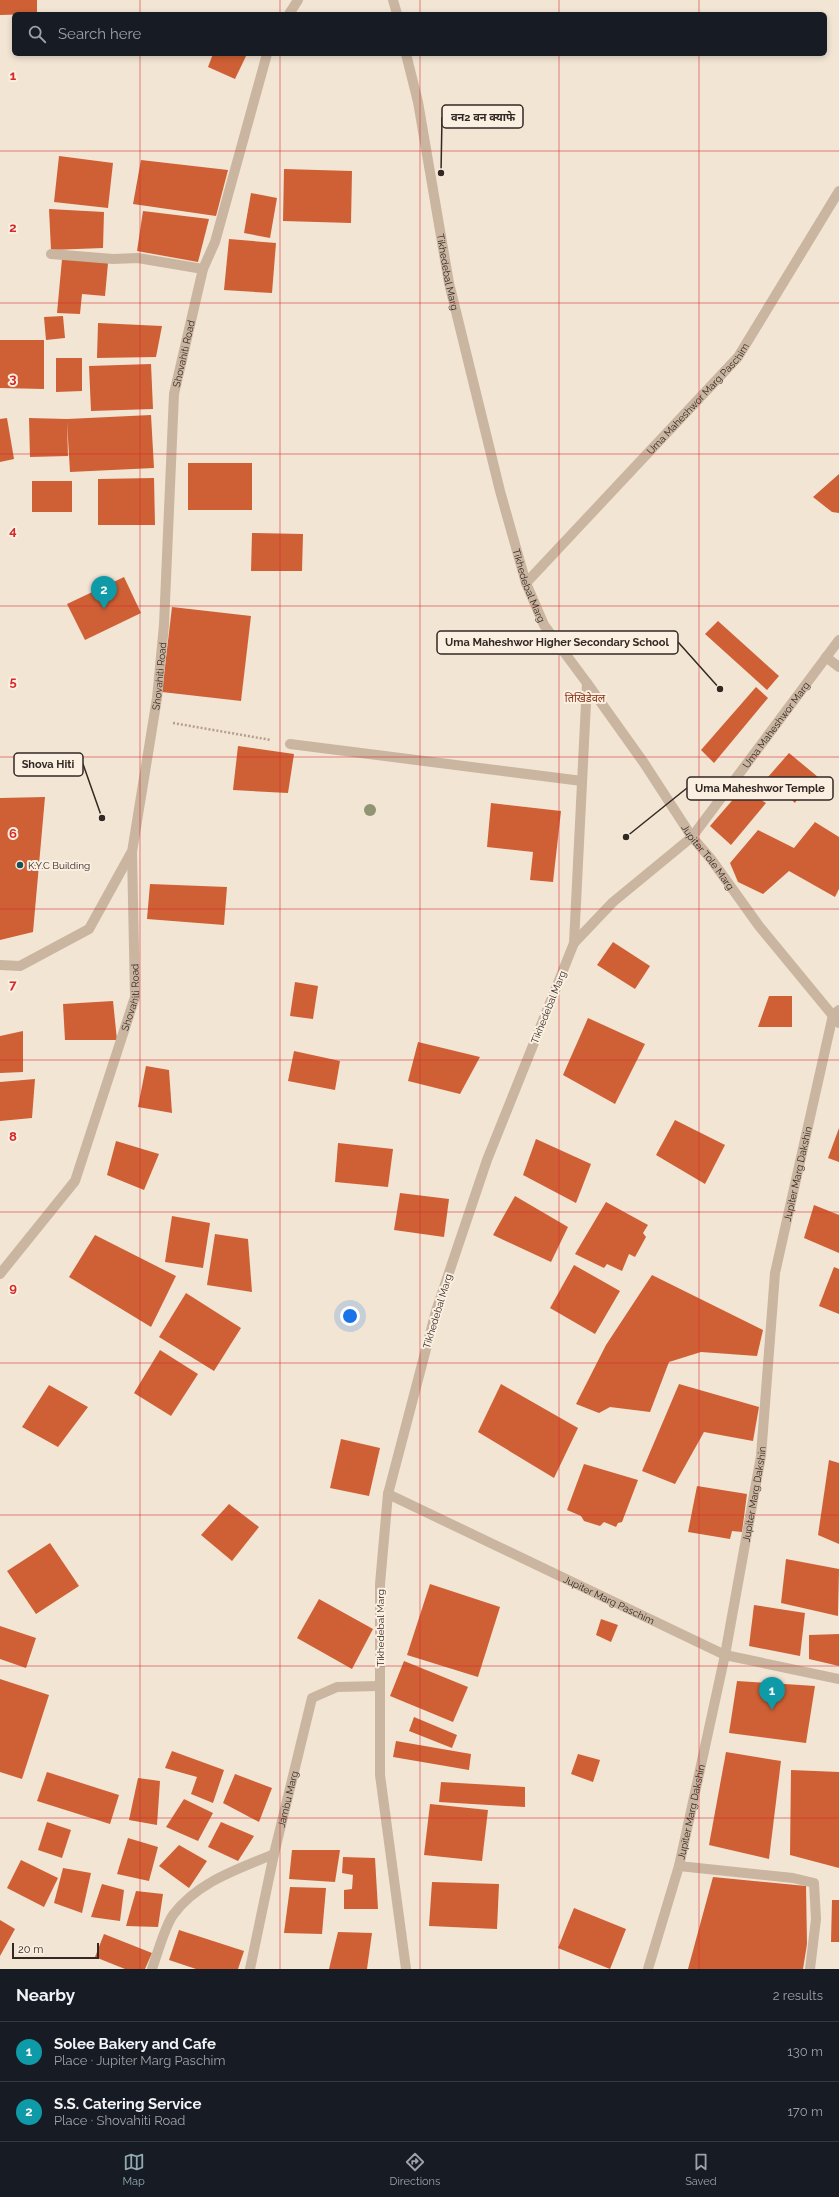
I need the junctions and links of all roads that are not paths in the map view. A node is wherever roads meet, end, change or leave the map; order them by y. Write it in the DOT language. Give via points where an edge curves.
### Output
graph roads {
  1 [pos="298,0"];
  2 [pos="393,0"];
  3 [pos="290,12"];
  4 [pos="396,12"];
  5 [pos="266,56"];
  6 [pos="406,56"];
  7 [pos="839,192"];
  8 [pos="50,254"];
  9 [pos="203,269"];
  10 [pos="526,583"];
  11 [pos="839,640"];
  12 [pos="826,657"];
  13 [pos="839,667"];
  14 [pos="587,683"];
  15 [pos="290,744"];
  16 [pos="582,781"];
  17 [pos="692,838"];
  18 [pos="132,852"];
  19 [pos="574,942"];
  20 [pos="0,965"];
  21 [pos="837,1016"];
  22 [pos="0,1274"];
  23 [pos="388,1494"];
  24 [pos="725,1655"];
  25 [pos="839,1679"];
  26 [pos="379,1686"];
  27 [pos="274,1854"];
  28 [pos="679,1866"];
  29 [pos="152,1969"];
  30 [pos="250,1969"];
  31 [pos="406,1969"];
  32 [pos="648,1969"];
  33 [pos="810,1969"];
  1 -- 3 [label="street"];
  2 -- 4 [label="street"];
  5 -- 9 [label="street, Shovahiti Road" via="215,242"];
  6 -- 10 [label="street, Tikhedebal Marg" via="418,102 449,283 500,491"];
  7 -- 10 [label="street, Uma Maheshwor Marg Paschim" via="738,357"];
  8 -- 9 [label="street" via="113,259 138,258"];
  9 -- 18 [label="street, Shovahiti Road" via="174,394 164,624 157,698"];
  10 -- 14 [label="street, Tikhedebal Marg" via="544,625"];
  11 -- 12 [label="street, Uma Maheshwor Marg"];
  12 -- 13 [label="street"];
  12 -- 17 [label="street, Uma Maheshwor Marg"];
  14 -- 16 [label="street, Tikhedebal Marg"];
  14 -- 17 [label="street, Jupiter Tole Marg" via="644,763"];
  15 -- 16 [label="street"];
  16 -- 19 [label="street, Tikhedebal Marg"];
  17 -- 19 [label="street, Uma Maheshwor Marg" via="613,902"];
  17 -- 21 [label="street, Jupiter Tole Marg" via="711,859 759,926"];
  18 -- 20 [label="street" via="89,930 20,966"];
  18 -- 22 [label="street, Shovahiti Road" via="135,997 75,1181"];
  19 -- 23 [label="street, Tikhedebal Marg" via="487,1160 436,1311"];
  21 -- 24 [label="street, Jupiter Marg Dakshin" via="775,1273 761,1456"];
  23 -- 24 [label="street, Jupiter Marg Paschim"];
  23 -- 26 [label="street, Tikhedebal Marg" via="380,1584"];
  24 -- 25 [label="street, Jupiter Marg Paschim"];
  24 -- 28 [label="street, Jupiter Marg Dakshin"];
  26 -- 27 [label="street, Jambu Marg" via="337,1688 312,1698"];
  26 -- 31 [label="street, Tikhedebal Marg" via="380,1775"];
  27 -- 29 [label="street" via="229,1873 194,1892 172,1915"];
  27 -- 30 [label="street, Jambu Marg"];
  28 -- 32 [label="street, Jupiter Marg Dakshin"];
  28 -- 33 [label="street" via="793,1878 814,1884 816,1919"];
}
